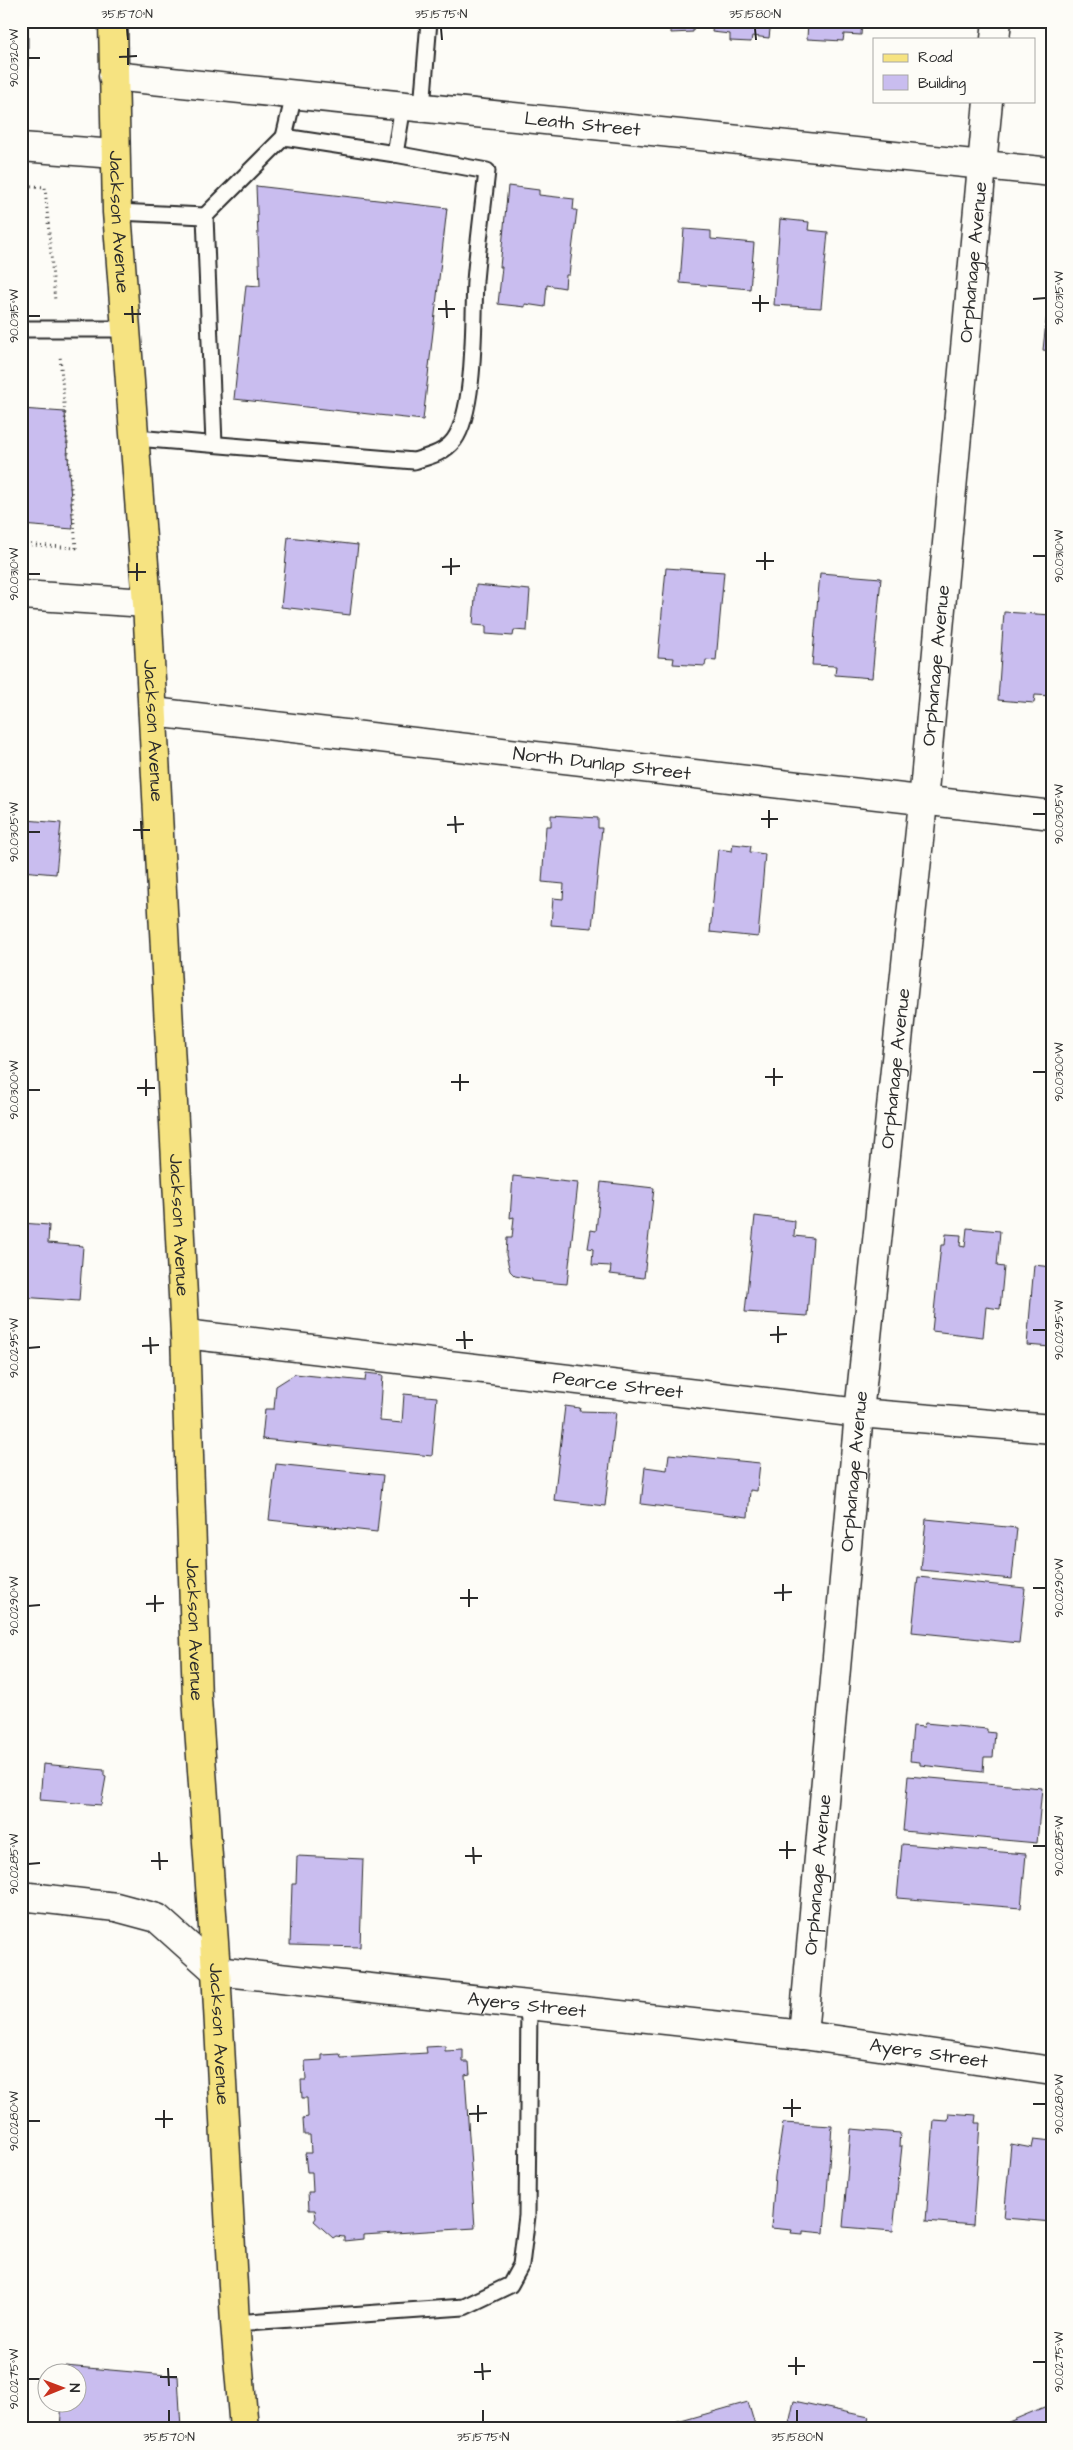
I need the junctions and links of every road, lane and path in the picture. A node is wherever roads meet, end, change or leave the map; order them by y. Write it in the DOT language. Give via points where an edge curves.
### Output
graph roads {
  1 [pos="113,21"];
  2 [pos="429,21"];
  3 [pos="997,21"];
  4 [pos="995,38"];
  5 [pos="113,76"];
  6 [pos="294,95"];
  7 [pos="988,102"];
  8 [pos="413,107"];
  9 [pos="284,137"];
  10 [pos="21,147"];
  11 [pos="114,154"];
  12 [pos="395,154"];
  13 [pos="982,164"];
  14 [pos="1052,172"];
  15 [pos="21,185"];
  16 [pos="117,212"];
  17 [pos="205,216"];
  18 [pos="21,329"];
  19 [pos="57,329"];
  20 [pos="126,329"];
  21 [pos="136,438"];
  22 [pos="214,444"];
  23 [pos="21,544"];
  24 [pos="21,595"];
  25 [pos="147,603"];
  26 [pos="153,712"];
  27 [pos="924,802"];
  28 [pos="1052,815"];
  29 [pos="185,1334"];
  30 [pos="859,1413"];
  31 [pos="1052,1429"];
  32 [pos="21,1896"];
  33 [pos="216,1971"];
  34 [pos="529,2005"];
  35 [pos="803,2035"];
  36 [pos="1052,2071"];
  37 [pos="235,2322"];
  38 [pos="244,2429"];
  1 -- 5 [label="main road, Jackson Avenue"];
  2 -- 8 [label="lane"];
  3 -- 4 [label="street"];
  5 -- 6 [label="street, Leath Street"];
  5 -- 11 [label="main road, Jackson Avenue"];
  6 -- 8 [label="street, Leath Street"];
  6 -- 9 [label="lane"];
  7 -- 13 [label="street, Orphanage Avenue"];
  8 -- 12 [label="lane"];
  8 -- 13 [label="street, Leath Street"];
  9 -- 12 [label="lane"];
  9 -- 17 [label="lane"];
  10 -- 11 [label="street"];
  11 -- 16 [label="main road, Jackson Avenue"];
  12 -- 22 [label="lane" via="487,171 475,279 469,379 464,415 454,439 440,453 414,461"];
  13 -- 14 [label="street, Leath Street"];
  13 -- 27 [label="street, Orphanage Avenue"];
  15 -- 19 [label="path" via="45,187"];
  16 -- 17 [label="lane"];
  16 -- 20 [label="main road, Jackson Avenue"];
  17 -- 22 [label="lane"];
  18 -- 19 [label="lane"];
  19 -- 20 [label="lane"];
  19 -- 23 [label="path" via="76,548"];
  20 -- 21 [label="main road, Jackson Avenue"];
  21 -- 22 [label="lane"];
  21 -- 25 [label="main road, Jackson Avenue"];
  24 -- 25 [label="street"];
  25 -- 26 [label="main road, Jackson Avenue"];
  26 -- 27 [label="street, North Dunlap Street"];
  26 -- 29 [label="main road, Jackson Avenue"];
  27 -- 28 [label="street, North Dunlap Street"];
  27 -- 30 [label="street, Orphanage Avenue"];
  29 -- 30 [label="street, Pearce Street"];
  29 -- 33 [label="main road, Jackson Avenue" via="197,1699"];
  30 -- 31 [label="street, Pearce Street"];
  30 -- 35 [label="street, Orphanage Avenue"];
  32 -- 33 [label="street" via="116,1907 157,1918"];
  33 -- 34 [label="street, Ayers Street"];
  33 -- 37 [label="main road, Jackson Avenue"];
  34 -- 35 [label="street, Ayers Street"];
  34 -- 37 [label="lane" via="527,2216 521,2266 510,2285 464,2307"];
  35 -- 36 [label="street, Ayers Street"];
  37 -- 38 [label="main road, Jackson Avenue"];
}
